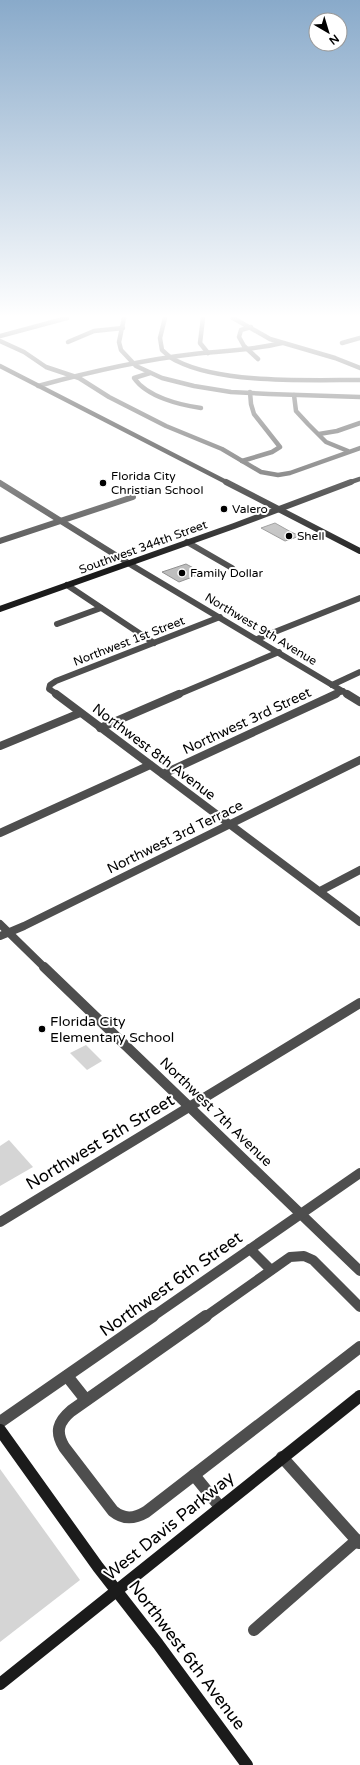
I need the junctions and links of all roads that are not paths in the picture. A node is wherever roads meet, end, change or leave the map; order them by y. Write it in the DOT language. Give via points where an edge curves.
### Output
graph roads {
  1 [pos="66,400"];
  2 [pos="116,400"];
  3 [pos="170,400"];
  4 [pos="251,400"];
  5 [pos="295,400"];
  6 [pos="201,408"];
  7 [pos="360,423"];
  8 [pos="319,434"];
  9 [pos="360,448"];
  10 [pos="348,451"];
  11 [pos="242,461"];
  12 [pos="360,479"];
  13 [pos="2,486"];
  14 [pos="133,497"];
  15 [pos="278,509"];
  16 [pos="62,520"];
  17 [pos="0,541"];
  18 [pos="187,542"];
  19 [pos="360,551"];
  20 [pos="129,563"];
  21 [pos="232,568"];
  22 [pos="66,586"];
  23 [pos="360,598"];
  24 [pos="101,608"];
  25 [pos="0,609"];
  26 [pos="220,617"];
  27 [pos="57,624"];
  28 [pos="257,639"];
  29 [pos="154,643"];
  30 [pos="279,652"];
  31 [pos="360,672"];
  32 [pos="332,685"];
  33 [pos="49,688"];
  34 [pos="343,692"];
  35 [pos="360,702"];
  36 [pos="80,713"];
  37 [pos="100,728"];
  38 [pos="0,746"];
  39 [pos="360,760"];
  40 [pos="150,765"];
  41 [pos="163,774"];
  42 [pos="230,825"];
  43 [pos="0,833"];
  44 [pos="360,870"];
  45 [pos="320,892"];
  46 [pos="360,922"];
  47 [pos="0,924"];
  48 [pos="4,934"];
  49 [pos="360,1002"];
  50 [pos="190,1107"];
  51 [pos="360,1173"];
  52 [pos="302,1214"];
  53 [pos="0,1222"];
  54 [pos="250,1249"];
  55 [pos="271,1270"];
  56 [pos="360,1271"];
  57 [pos="360,1307"];
  58 [pos="360,1347"];
  59 [pos="67,1376"];
  60 [pos="360,1396"];
  61 [pos="86,1400"];
  62 [pos="0,1422"];
  63 [pos="0,1430"];
  64 [pos="282,1457"];
  65 [pos="194,1475"];
  66 [pos="220,1508"];
  67 [pos="358,1542"];
  68 [pos="116,1590"];
  69 [pos="254,1630"];
  70 [pos="0,1684"];
  71 [pos="247,1765"];
  1 -- 15 [label="street"];
  2 -- 11 [label="street"];
  3 -- 6 [label="street" via="182,406"];
  4 -- 11 [label="street" via="252,412 278,442 280,448"];
  5 -- 8 [label="street" via="296,411"];
  7 -- 8 [label="street"];
  8 -- 10 [label="street" via="326,442"];
  9 -- 10 [label="street"];
  10 -- 11 [label="street" via="278,475 261,472"];
  12 -- 15 [label="street, Southwest 344th Street"];
  13 -- 16 [label="street, Northwest 9th Avenue"];
  14 -- 16 [label="street"];
  15 -- 18 [label="street, Southwest 344th Street"];
  15 -- 19 [label="street"];
  16 -- 17 [label="street"];
  16 -- 20 [label="street, Northwest 9th Avenue"];
  18 -- 20 [label="street, Southwest 344th Street"];
  18 -- 21 [label="street"];
  20 -- 22 [label="street, Southwest 344th Street"];
  20 -- 26 [label="street, Northwest 9th Avenue"];
  22 -- 24 [label="street"];
  22 -- 25 [label="street, Southwest 344th Street"];
  23 -- 28 [label="street"];
  24 -- 27 [label="street"];
  24 -- 29 [label="street"];
  26 -- 28 [label="street, Northwest 9th Avenue"];
  26 -- 29 [label="street, Northwest 1st Street"];
  28 -- 30 [label="street, Northwest 9th Avenue"];
  29 -- 33 [label="street, Northwest 1st Street" via="56,682"];
  30 -- 32 [label="street, Northwest 9th Avenue"];
  30 -- 37 [label="street"];
  31 -- 32 [label="street"];
  32 -- 34 [label="street, Northwest 9th Avenue"];
  33 -- 36 [label="street, Northwest 8th Avenue"];
  34 -- 35 [label="street, Northwest 9th Avenue"];
  34 -- 41 [label="street, Northwest 3rd Street"];
  36 -- 37 [label="street, Northwest 8th Avenue"];
  36 -- 38 [label="street"];
  37 -- 40 [label="street, Northwest 8th Avenue"];
  39 -- 42 [label="street, Northwest 3rd Terrace"];
  40 -- 41 [label="street, Northwest 8th Avenue"];
  40 -- 43 [label="street"];
  41 -- 42 [label="street, Northwest 8th Avenue"];
  42 -- 45 [label="street, Northwest 8th Avenue"];
  42 -- 48 [label="street, Northwest 3rd Terrace"];
  44 -- 45 [label="street"];
  45 -- 46 [label="street, Northwest 8th Avenue"];
  47 -- 48 [label="street, Northwest 7th Avenue"];
  48 -- 50 [label="street, Northwest 7th Avenue"];
  49 -- 50 [label="street, Northwest 5th Street"];
  50 -- 52 [label="street, Northwest 7th Avenue"];
  50 -- 53 [label="street, Northwest 5th Street"];
  51 -- 52 [label="street, Northwest 6th Street"];
  52 -- 54 [label="street, Northwest 6th Street"];
  52 -- 56 [label="street, Northwest 7th Avenue"];
  54 -- 55 [label="street"];
  54 -- 59 [label="street, Northwest 6th Street"];
  55 -- 57 [label="street" via="290,1257 309,1257"];
  55 -- 61 [label="street"];
  58 -- 65 [label="street"];
  59 -- 61 [label="street"];
  59 -- 62 [label="street, Northwest 6th Street"];
  60 -- 64 [label="street, West Davis Parkway"];
  61 -- 65 [label="street" via="60,1421 58,1437 116,1514 128,1518 141,1515"];
  63 -- 68 [label="street, Northwest 6th Avenue"];
  64 -- 66 [label="street, West Davis Parkway"];
  64 -- 67 [label="street"];
  65 -- 66 [label="street"];
  66 -- 68 [label="street, West Davis Parkway"];
  67 -- 69 [label="street"];
  68 -- 70 [label="street, West Davis Parkway"];
  68 -- 71 [label="street, Northwest 6th Avenue"];
}
